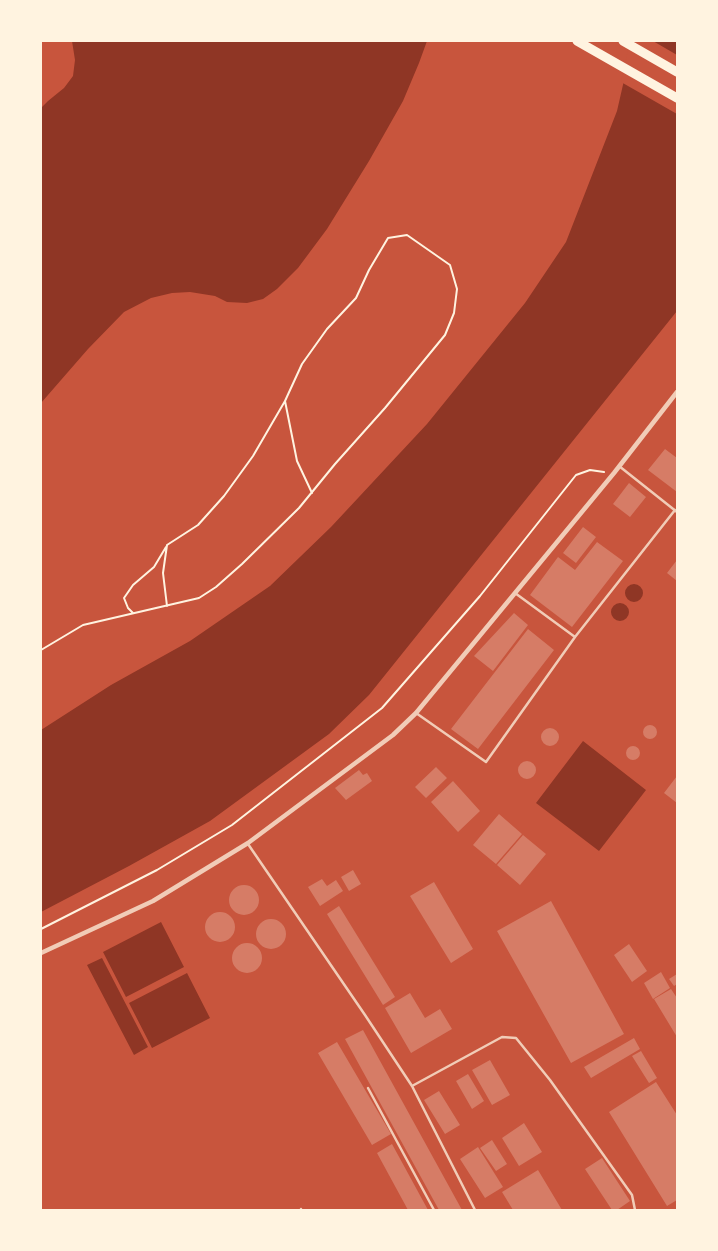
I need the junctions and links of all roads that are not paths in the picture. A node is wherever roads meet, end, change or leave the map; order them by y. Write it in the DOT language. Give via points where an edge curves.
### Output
graph roads {
  1 [pos="577,41"];
  2 [pos="623,41"];
  3 [pos="677,72"];
  4 [pos="677,98"];
  5 [pos="677,392"];
  6 [pos="619,466"];
  7 [pos="676,511"];
  8 [pos="514,593"];
  9 [pos="575,637"];
  10 [pos="416,713"];
  11 [pos="248,843"];
  12 [pos="41,952"];
  13 [pos="412,1086"];
  14 [pos="368,1088"];
  15 [pos="434,1210"];
  16 [pos="475,1210"];
  17 [pos="635,1210"];
  1 -- 4 [label="highway"];
  2 -- 3 [label="highway"];
  5 -- 6 [label="street"];
  6 -- 7 [label="lane"];
  6 -- 8 [label="street"];
  7 -- 9 [label="lane"];
  8 -- 9 [label="lane"];
  8 -- 10 [label="street"];
  9 -- 10 [label="lane" via="486,762"];
  10 -- 11 [label="street" via="382,744"];
  11 -- 12 [label="street" via="153,902"];
  11 -- 13 [label="lane"];
  13 -- 16 [label="lane"];
  13 -- 17 [label="lane" via="502,1037 516,1038 632,1195"];
  14 -- 15 [label="lane"];
}
